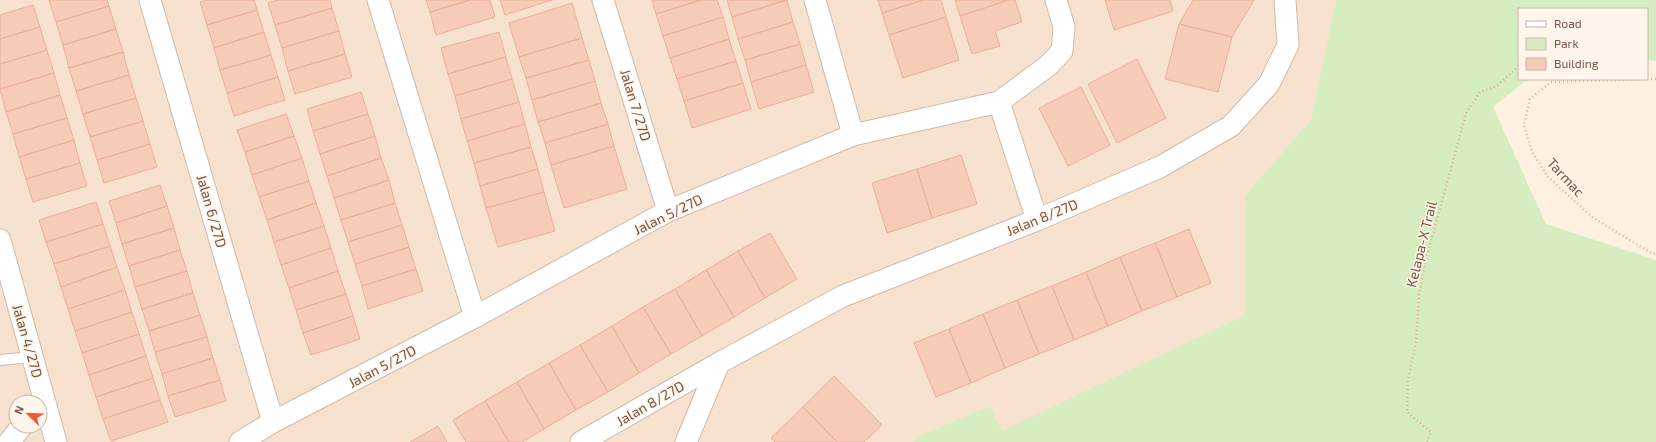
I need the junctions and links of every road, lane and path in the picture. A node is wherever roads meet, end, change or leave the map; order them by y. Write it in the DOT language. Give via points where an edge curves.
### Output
graph roads {
  1 [pos="150,0"];
  2 [pos="378,0"];
  3 [pos="603,0"];
  4 [pos="816,0"];
  5 [pos="1056,0"];
  6 [pos="1285,0"];
  7 [pos="1518,67"];
  8 [pos="1576,80"];
  9 [pos="1612,80"];
  10 [pos="1579,81"];
  11 [pos="999,102"];
  12 [pos="853,135"];
  13 [pos="668,211"];
  14 [pos="1037,220"];
  15 [pos="0,240"];
  16 [pos="1656,254"];
  17 [pos="475,317"];
  18 [pos="32,357"];
  19 [pos="0,360"];
  20 [pos="719,364"];
  21 [pos="40,394"];
  22 [pos="48,419"];
  23 [pos="273,422"];
  24 [pos="16,434"];
  25 [pos="9,442"];
  26 [pos="56,442"];
  27 [pos="240,442"];
  28 [pos="581,442"];
  29 [pos="686,442"];
  30 [pos="1428,442"];
  1 -- 23 [label="street, Jalan 6/27D"];
  2 -- 17 [label="street"];
  3 -- 13 [label="street, Jalan 7/27D"];
  4 -- 12 [label="street"];
  5 -- 11 [label="street, Jalan 5/27D" via="1064,27 1062,51 1049,65"];
  6 -- 14 [label="street, Jalan 8/27D" via="1288,45 1269,84 1231,126 1160,167"];
  7 -- 30 [label="path, Kelapa-X Trail" via="1497,86 1480,92 1466,113 1426,260 1419,295 1416,343 1408,379 1407,412 1431,432"];
  8 -- 10 [label="path"];
  9 -- 10 [label="path, Tarmac"];
  10 -- 16 [label="path, Tarmac" via="1551,82 1530,99 1524,125 1532,152 1548,177 1592,217"];
  11 -- 12 [label="street, Jalan 5/27D"];
  11 -- 14 [label="street"];
  12 -- 13 [label="street, Jalan 5/27D"];
  13 -- 17 [label="street, Jalan 5/27D"];
  14 -- 20 [label="street, Jalan 8/27D" via="843,296"];
  15 -- 18 [label="street, Jalan 4/27D"];
  17 -- 23 [label="street, Jalan 5/27D"];
  18 -- 19 [label="lane"];
  18 -- 21 [label="street, Jalan 4/27D"];
  20 -- 28 [label="street, Jalan 8/27D"];
  20 -- 29 [label="street, Jalan 8/27D"];
  22 -- 26 [label="street, Jalan 4/27D"];
  23 -- 27 [label="street, Jalan 5/27D"];
  24 -- 25 [label="street"];
}
